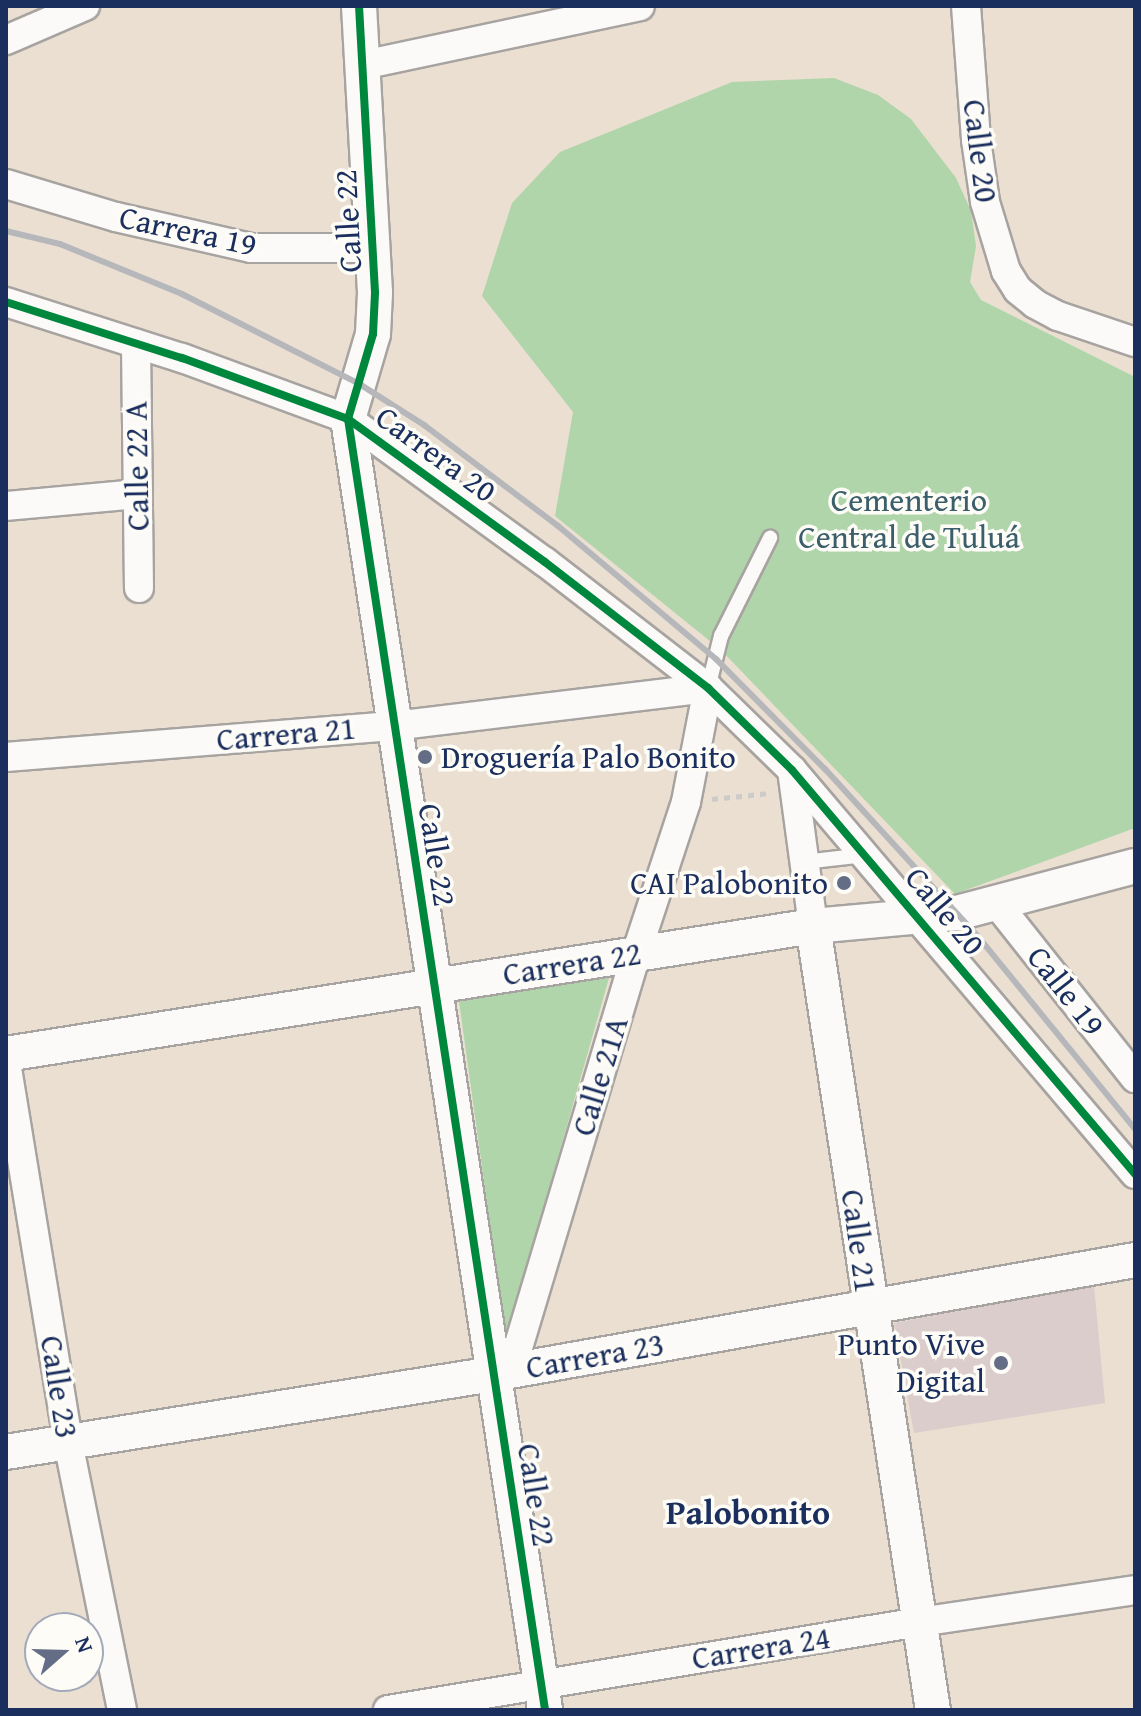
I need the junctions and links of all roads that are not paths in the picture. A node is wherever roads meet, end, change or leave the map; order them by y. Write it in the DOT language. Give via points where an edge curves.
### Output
graph roads {
  1 [pos="85,6"];
  2 [pos="359,6"];
  3 [pos="640,6"];
  4 [pos="966,6"];
  5 [pos="6,40"];
  6 [pos="363,65"];
  7 [pos="6,184"];
  8 [pos="374,248"];
  9 [pos="6,302"];
  10 [pos="1135,342"];
  11 [pos="136,344"];
  12 [pos="348,419"];
  13 [pos="137,494"];
  14 [pos="6,506"];
  15 [pos="770,538"];
  16 [pos="139,588"];
  17 [pos="708,688"];
  18 [pos="394,726"];
  19 [pos="6,757"];
  20 [pos="793,780"];
  21 [pos="866,855"];
  22 [pos="804,862"];
  23 [pos="1135,866"];
  24 [pos="998,905"];
  25 [pos="919,918"];
  26 [pos="813,926"];
  27 [pos="636,954"];
  28 [pos="433,985"];
  29 [pos="6,1054"];
  30 [pos="6,1062"];
  31 [pos="1135,1078"];
  32 [pos="1135,1174"];
  33 [pos="1135,1260"];
  34 [pos="869,1306"];
  35 [pos="502,1372"];
  36 [pos="68,1442"];
  37 [pos="6,1452"];
  38 [pos="1135,1590"];
  39 [pos="919,1622"];
  40 [pos="543,1697"];
  41 [pos="122,1710"];
  42 [pos="388,1710"];
  43 [pos="933,1710"];
  1 -- 5 [label="street"];
  2 -- 6 [label="street, Calle 22"];
  3 -- 6 [label="street"];
  4 -- 10 [label="street, Calle 20" via="985,202 1006,271 1018,290 1058,316"];
  6 -- 8 [label="street, Calle 22"];
  7 -- 8 [label="street, Carrera 19" via="116,217 251,248"];
  8 -- 12 [label="street, Calle 22" via="373,334"];
  9 -- 11 [label="street, Carrera 20"];
  11 -- 12 [label="street, Carrera 20"];
  11 -- 13 [label="street, Calle 22 A"];
  12 -- 17 [label="street, Carrera 20"];
  12 -- 18 [label="street, Calle 22"];
  13 -- 14 [label="street"];
  13 -- 16 [label="street, Calle 22 A"];
  15 -- 17 [label="lane" via="721,636"];
  17 -- 18 [label="street, Carrera 21"];
  17 -- 20 [label="street, Calle 20"];
  17 -- 27 [label="street, Calle 21A" via="686,802"];
  18 -- 19 [label="street, Carrera 21"];
  18 -- 28 [label="street, Calle 22"];
  20 -- 21 [label="street, Calle 20"];
  20 -- 22 [label="street, Calle 21"];
  21 -- 22 [label="lane"];
  21 -- 25 [label="street, Calle 20"];
  22 -- 26 [label="street, Calle 21"];
  23 -- 24 [label="street, Carrera 22"];
  24 -- 25 [label="street, Carrera 22"];
  24 -- 31 [label="street, Calle 19"];
  25 -- 26 [label="street, Carrera 22"];
  25 -- 32 [label="street, Calle 20"];
  26 -- 27 [label="street, Carrera 22"];
  26 -- 34 [label="street, Calle 21"];
  27 -- 28 [label="street, Carrera 22"];
  27 -- 35 [label="street, Calle 21A"];
  28 -- 29 [label="street, Carrera 22"];
  28 -- 35 [label="street, Calle 22"];
  30 -- 36 [label="street, Calle 23"];
  33 -- 34 [label="street, Carrera 23"];
  34 -- 35 [label="street, Carrera 23"];
  34 -- 39 [label="street, Calle 21"];
  35 -- 36 [label="street, Carrera 23"];
  35 -- 40 [label="street, Calle 22"];
  36 -- 37 [label="street, Carrera 23"];
  36 -- 41 [label="street, Calle 23"];
  38 -- 39 [label="street, Carrera 24"];
  39 -- 40 [label="street, Carrera 24"];
  39 -- 43 [label="street, Calle 21"];
  40 -- 42 [label="street, Carrera 24"];
}
